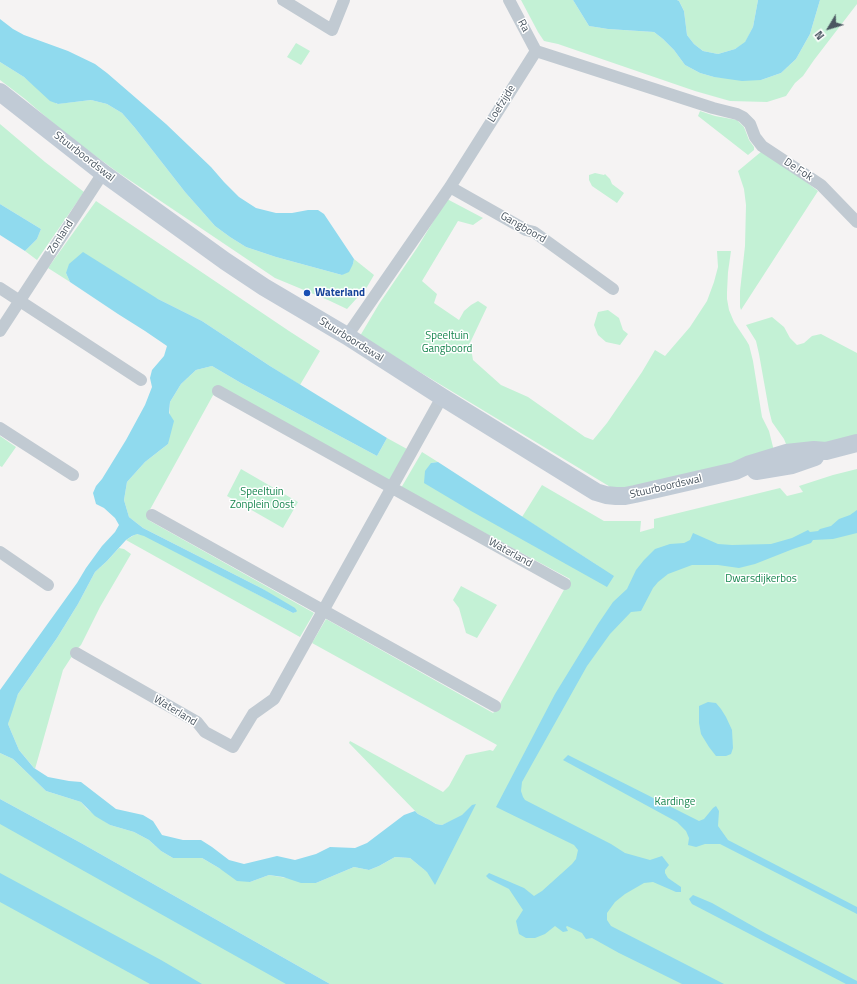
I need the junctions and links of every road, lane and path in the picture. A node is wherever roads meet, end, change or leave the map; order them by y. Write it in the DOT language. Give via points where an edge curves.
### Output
graph roads {
  1 [pos="283,0"];
  2 [pos="344,0"];
  3 [pos="509,0"];
  4 [pos="536,51"];
  5 [pos="0,92"];
  6 [pos="103,173"];
  7 [pos="450,187"];
  8 [pos="857,222"];
  9 [pos="0,288"];
  10 [pos="612,289"];
  11 [pos="19,301"];
  12 [pos="0,331"];
  13 [pos="347,336"];
  14 [pos="141,380"];
  15 [pos="218,391"];
  16 [pos="442,397"];
  17 [pos="0,428"];
  18 [pos="857,443"];
  19 [pos="73,475"];
  20 [pos="392,487"];
  21 [pos="152,515"];
  22 [pos="0,552"];
  23 [pos="565,584"];
  24 [pos="48,585"];
  25 [pos="323,610"];
  26 [pos="76,653"];
  27 [pos="495,706"];
  1 -- 2 [label="street" via="332,30"];
  3 -- 4 [label="street, Ra"];
  4 -- 7 [label="street, Loefzijde"];
  4 -- 8 [label="street, De Fok" via="743,117 750,124 762,146 821,185"];
  5 -- 6 [label="street, Stuurboordswal"];
  6 -- 11 [label="street, Zonland"];
  6 -- 13 [label="street, Stuurboordswal" via="225,261"];
  7 -- 10 [label="street, Gangboord" via="526,230 534,232"];
  7 -- 13 [label="street, Loefzijde"];
  9 -- 11 [label="street"];
  11 -- 12 [label="street, Zonland"];
  11 -- 14 [label="street"];
  13 -- 16 [label="street, Stuurboordswal"];
  15 -- 20 [label="street, Waterland"];
  16 -- 18 [label="street, Stuurboordswal" via="596,492 606,495 635,494 735,471 786,453 826,451"];
  16 -- 20 [label="street, Waterland"];
  17 -- 19 [label="street"];
  20 -- 23 [label="street, Waterland"];
  20 -- 25 [label="street, Waterland"];
  21 -- 25 [label="street"];
  22 -- 24 [label="street"];
  25 -- 26 [label="street, Waterland" via="274,700 253,714 233,747 205,732 197,722"];
  25 -- 27 [label="street"];
}
